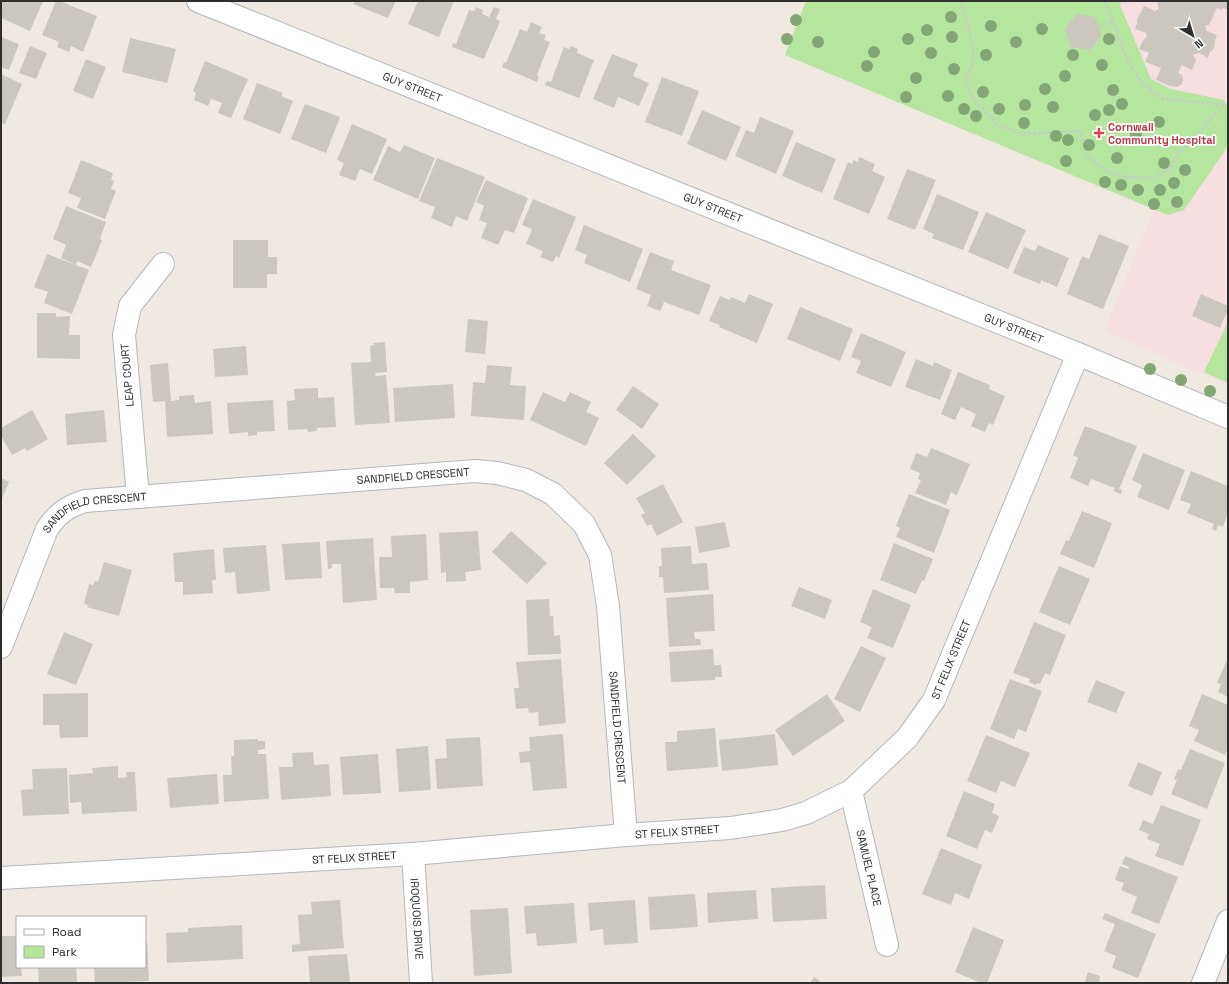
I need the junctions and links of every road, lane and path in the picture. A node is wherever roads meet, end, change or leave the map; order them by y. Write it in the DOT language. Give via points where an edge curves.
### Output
graph roads {
  1 [pos="198,1"];
  2 [pos="960,1"];
  3 [pos="1105,1"];
  4 [pos="1113,21"];
  5 [pos="1099,26"];
  6 [pos="1227,104"];
  7 [pos="162,264"];
  8 [pos="1078,354"];
  9 [pos="1228,417"];
  10 [pos="138,497"];
  11 [pos="1,647"];
  12 [pos="851,791"];
  13 [pos="626,835"];
  14 [pos="413,854"];
  15 [pos="1,878"];
  16 [pos="1228,921"];
  17 [pos="887,945"];
  18 [pos="421,983"];
  19 [pos="1203,983"];
  1 -- 8 [label="street, GUY STREET"];
  2 -- 6 [label="path" via="970,32 974,59 966,80 972,97 998,125 1022,134 1080,131 1088,156 1106,171 1125,177 1153,178 1170,169 1179,152 1192,143 1208,121"];
  3 -- 4 [label="path"];
  4 -- 5 [label="path"];
  4 -- 6 [label="path" via="1128,61 1142,83 1163,99"];
  7 -- 10 [label="street, LEAP COURT" via="130,306 124,335"];
  8 -- 9 [label="street, GUY STREET"];
  8 -- 12 [label="street, ST FELIX STREET" via="934,700 908,738"];
  10 -- 11 [label="street, SANDFIELD CRESCENT" via="85,501 74,504 54,519 47,529"];
  10 -- 13 [label="street, SANDFIELD CRESCENT" via="475,472 497,473 526,480 553,494 584,524 600,555 608,606"];
  12 -- 13 [label="street, ST FELIX STREET" via="806,813 782,820 730,828"];
  12 -- 17 [label="street, SAMUEL PLACE"];
  13 -- 14 [label="street, ST FELIX STREET"];
  14 -- 15 [label="street, ST FELIX STREET"];
  14 -- 18 [label="street, IROQUOIS DRIVE"];
  16 -- 19 [label="street"];
}
